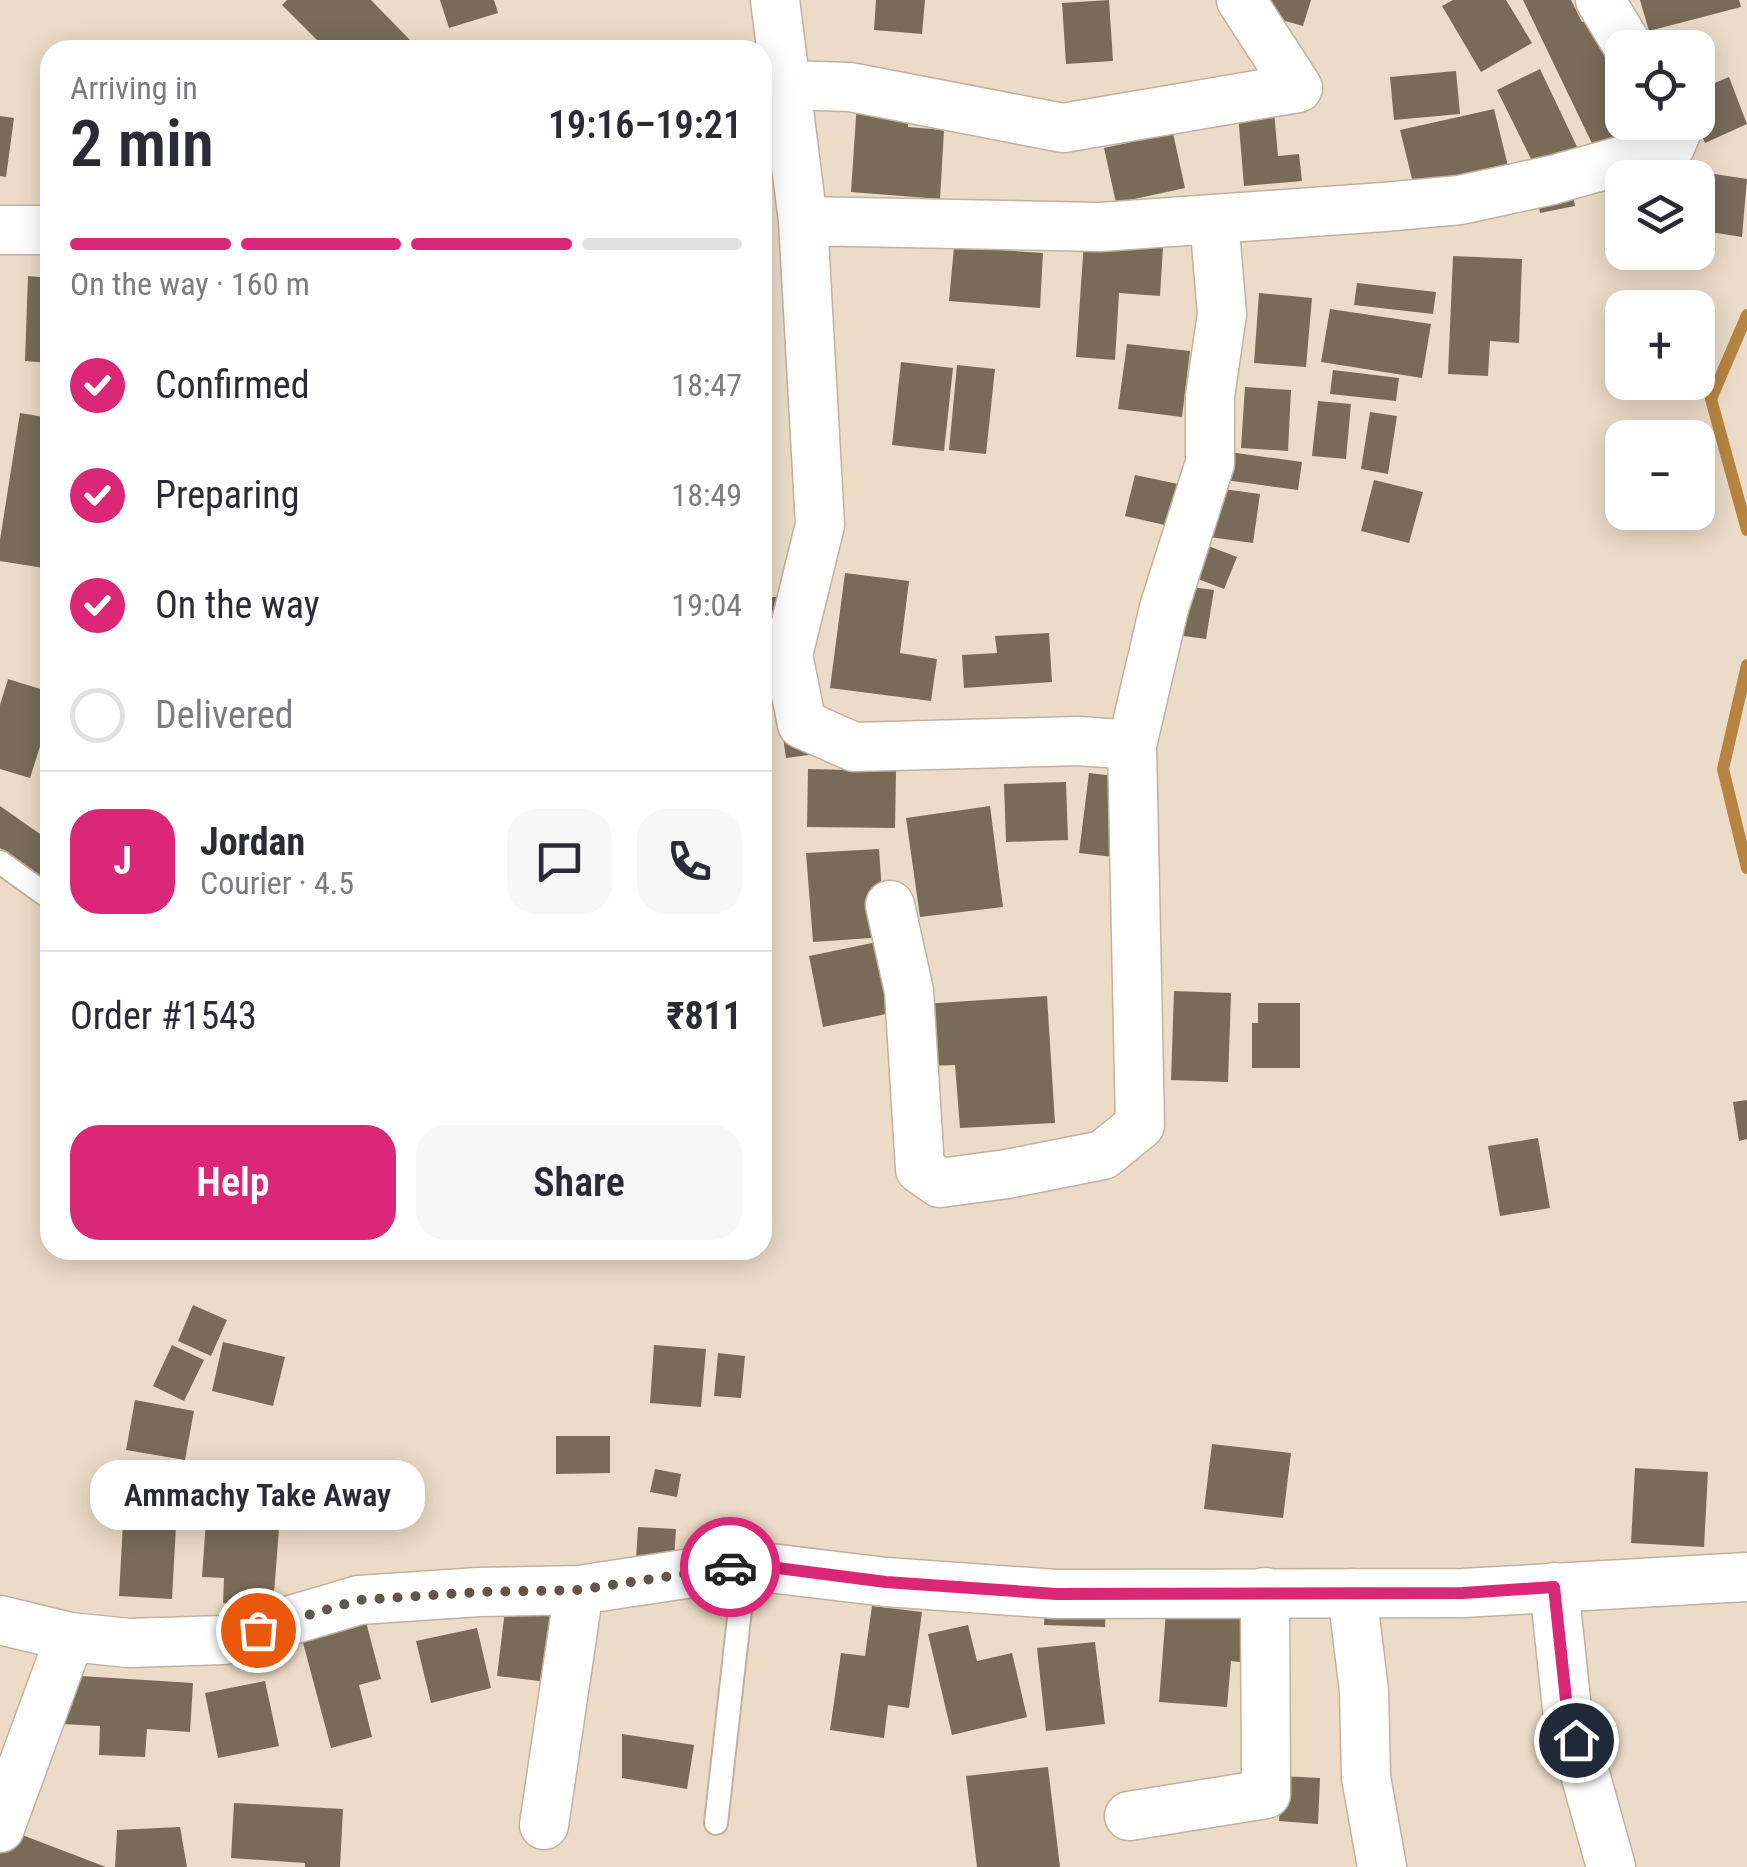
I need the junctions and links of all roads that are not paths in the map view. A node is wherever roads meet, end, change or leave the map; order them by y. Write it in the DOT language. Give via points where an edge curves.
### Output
graph roads {
  1 [pos="775,0"];
  2 [pos="1241,0"];
  3 [pos="1600,0"];
  4 [pos="1618,30"];
  5 [pos="786,84"];
  6 [pos="1673,140"];
  7 [pos="1214,219"];
  8 [pos="803,220"];
  9 [pos="0,230"];
  10 [pos="40,230"];
  11 [pos="1132,746"];
  12 [pos="0,862"];
  13 [pos="40,891"];
  14 [pos="890,905"];
  15 [pos="746,1564"];
  16 [pos="1747,1578"];
  17 [pos="1554,1587"];
  18 [pos="579,1590"];
  19 [pos="1265,1592"];
  20 [pos="1352,1593"];
  21 [pos="0,1620"];
  22 [pos="70,1637"];
  23 [pos="1129,1816"];
  24 [pos="716,1823"];
  25 [pos="544,1826"];
  26 [pos="0,1828"];
  27 [pos="1382,1867"];
  28 [pos="1611,1867"];
  1 -- 5 [label="street"];
  2 -- 5 [label="street" via="1298,88 1064,128 850,87"];
  3 -- 4 [label="street"];
  5 -- 8 [label="street"];
  6 -- 7 [label="street" via="1670,147 1478,196"];
  7 -- 8 [label="street" via="1100,227"];
  7 -- 11 [label="street" via="1222,314 1210,396 1210,463 1164,608"];
  8 -- 11 [label="street" via="820,525 788,654 802,724 854,747 1078,741"];
  9 -- 10 [label="street"];
  11 -- 14 [label="street" via="1140,1125 1103,1154 940,1183 920,1169 909,991"];
  12 -- 13 [label="lane"];
  15 -- 18 [label="street"];
  15 -- 19 [label="street" via="1056,1594"];
  15 -- 24 [label="lane"];
  16 -- 17 [label="street"];
  17 -- 20 [label="street"];
  17 -- 28 [label="street" via="1567,1709"];
  18 -- 22 [label="street" via="359,1600 224,1640"];
  18 -- 25 [label="street"];
  19 -- 20 [label="street"];
  19 -- 23 [label="street" via="1266,1794"];
  20 -- 27 [label="street" via="1366,1777"];
  21 -- 22 [label="street"];
  22 -- 26 [label="street"];
}
